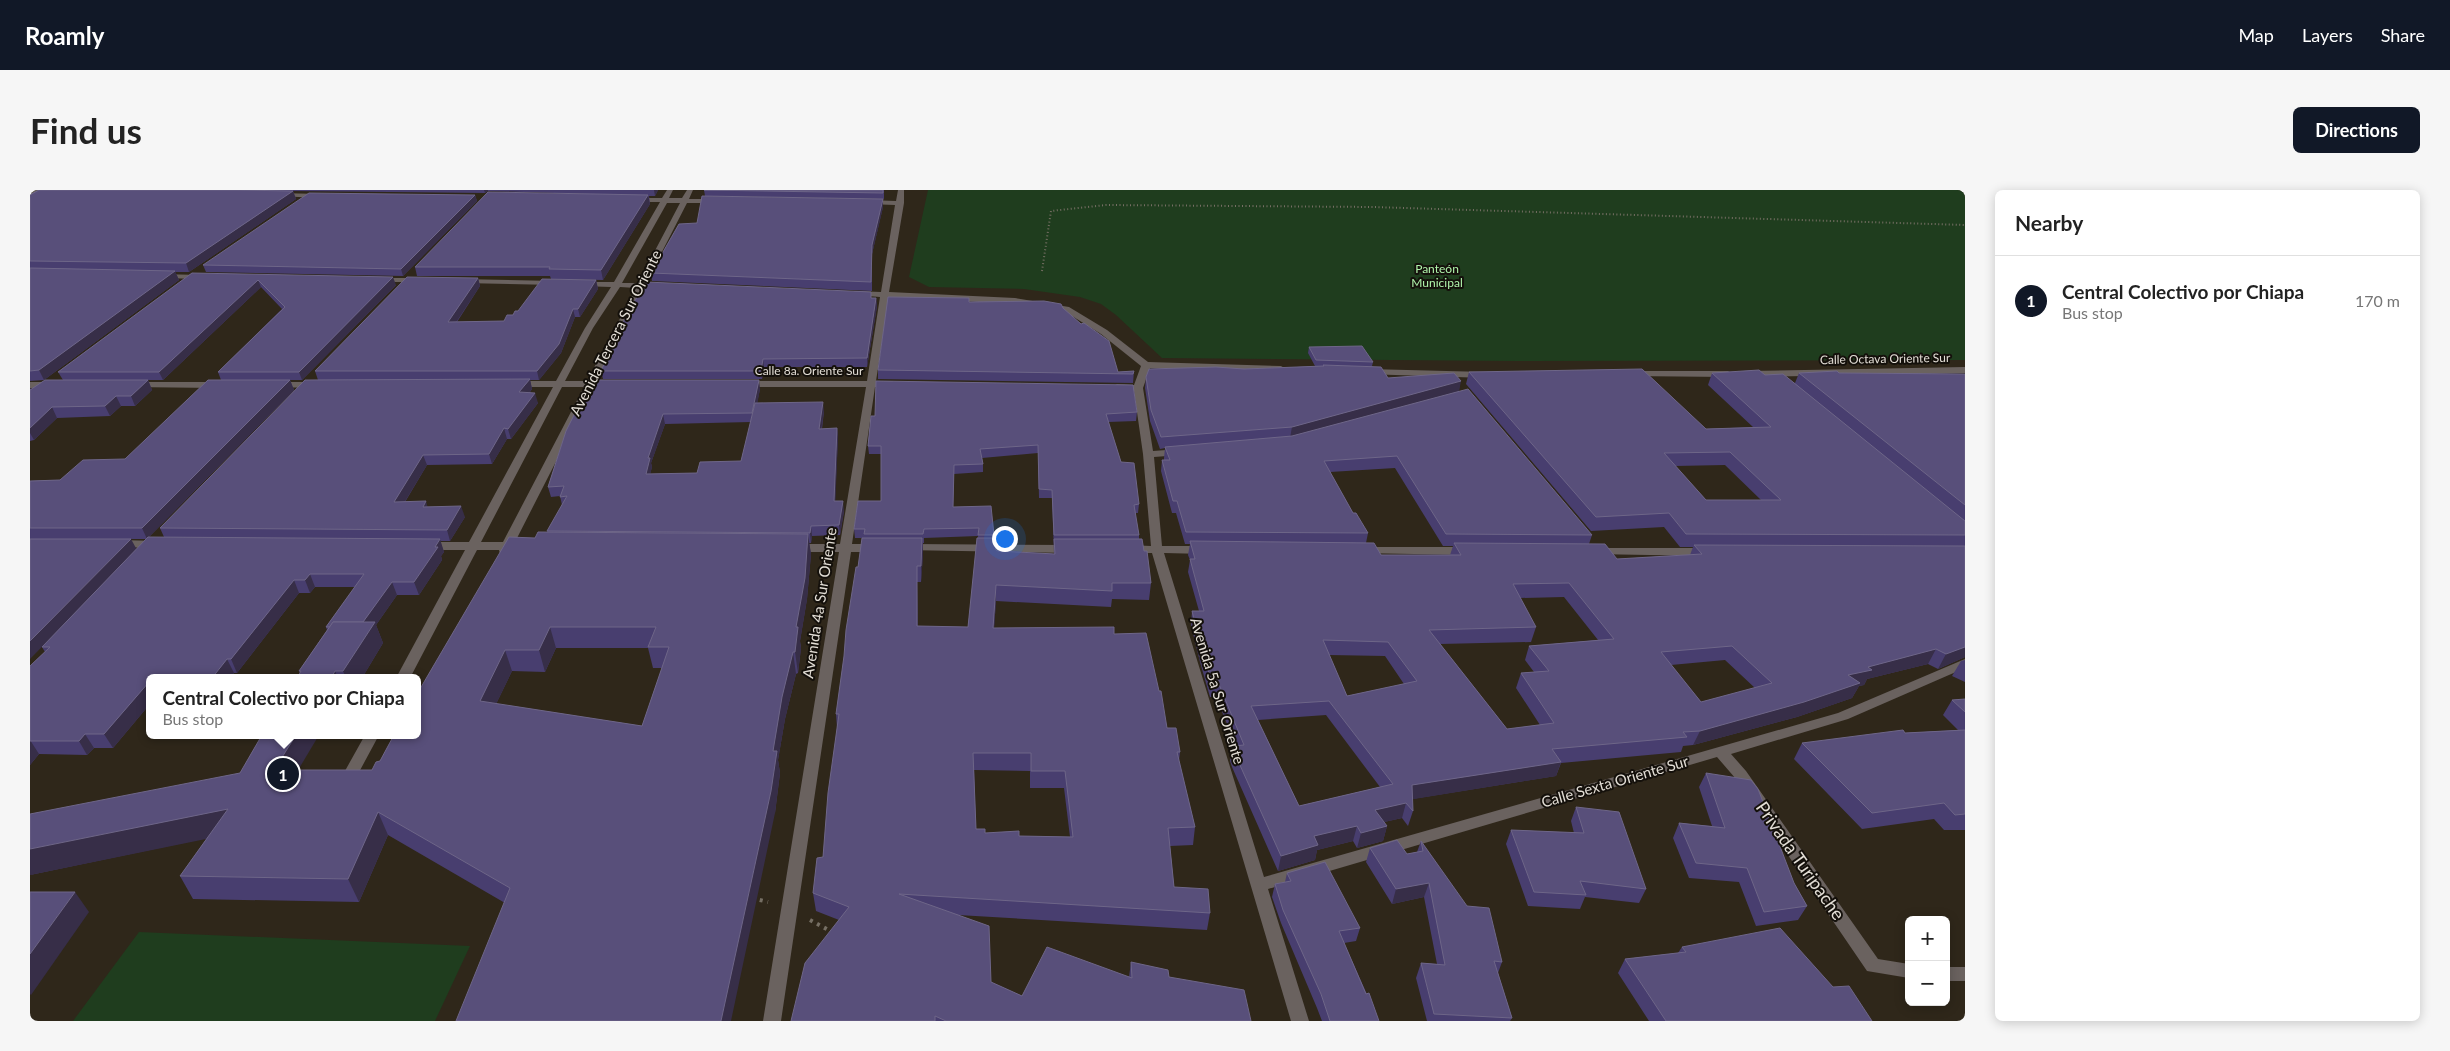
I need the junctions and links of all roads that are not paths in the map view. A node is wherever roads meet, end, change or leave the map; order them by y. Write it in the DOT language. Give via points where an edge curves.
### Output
graph roads {
  1 [pos="30,190"];
  2 [pos="670,190"];
  3 [pos="690,190"];
  4 [pos="901,190"];
  5 [pos="48,191"];
  6 [pos="57,191"];
  7 [pos="311,193"];
  8 [pos="268,195"];
  9 [pos="328,196"];
  10 [pos="625,200"];
  11 [pos="664,201"];
  12 [pos="684,201"];
  13 [pos="723,201"];
  14 [pos="861,202"];
  15 [pos="900,203"];
  16 [pos="292,206"];
  17 [pos="208,266"];
  18 [pos="420,266"];
  19 [pos="153,276"];
  20 [pos="192,276"];
  21 [pos="212,277"];
  22 [pos="368,279"];
  23 [pos="407,280"];
  24 [pos="426,280"];
  25 [pos="454,281"];
  26 [pos="560,284"];
  27 [pos="569,284"];
  28 [pos="617,285"];
  29 [pos="640,285"];
  30 [pos="669,286"];
  31 [pos="177,288"];
  32 [pos="845,293"];
  33 [pos="393,294"];
  34 [pos="884,294"];
  35 [pos="1146,365"];
  36 [pos="1294,370"];
  37 [pos="1965,370"];
  38 [pos="318,371"];
  39 [pos="1354,372"];
  40 [pos="1622,374"];
  41 [pos="1772,374"];
  42 [pos="1452,375"];
  43 [pos="1492,375"];
  44 [pos="52,382"];
  45 [pos="500,384"];
  46 [pos="559,384"];
  47 [pos="590,384"];
  48 [pos="620,384"];
  49 [pos="730,384"];
  50 [pos="870,384"];
  51 [pos="900,384"];
  52 [pos="30,385"];
  53 [pos="68,385"];
  54 [pos="117,385"];
  55 [pos="226,385"];
  56 [pos="265,385"];
  57 [pos="304,385"];
  58 [pos="324,385"];
  59 [pos="1787,386"];
  60 [pos="1108,387"];
  61 [pos="1463,387"];
  62 [pos="1138,388"];
  63 [pos="36,394"];
  64 [pos="291,399"];
  65 [pos="1195,451"];
  66 [pos="1148,454"];
  67 [pos="163,531"];
  68 [pos="110,544"];
  69 [pos="150,544"];
  70 [pos="169,545"];
  71 [pos="415,546"];
  72 [pos="474,546"];
  73 [pos="507,546"];
  74 [pos="537,546"];
  75 [pos="785,548"];
  76 [pos="845,548"];
  77 [pos="1079,549"];
  78 [pos="1118,550"];
  79 [pos="1157,550"];
  80 [pos="1216,550"];
  81 [pos="1354,551"];
  82 [pos="1482,551"];
  83 [pos="1581,552"];
  84 [pos="1719,552"];
  85 [pos="136,558"];
  86 [pos="498,563"];
  87 [pos="1965,663"];
  88 [pos="405,674"];
  89 [pos="370,739"];
  90 [pos="1721,752"];
  91 [pos="366,778"];
  92 [pos="1260,885"];
  93 [pos="1905,970"];
  94 [pos="1950,974"];
  95 [pos="1965,974"];
  96 [pos="772,1021"];
  97 [pos="1300,1021"];
  1 -- 5 [label="street"];
  2 -- 11 [label="street, Avenida Tercera Sur Oriente"];
  3 -- 12 [label="street, Avenida Tercera Sur Oriente"];
  4 -- 15 [label="street, Avenida 4a Sur Oriente"];
  5 -- 6 [label="street"];
  7 -- 8 [label="street"];
  7 -- 9 [label="street"];
  7 -- 16 [label="street"];
  10 -- 11 [label="street"];
  11 -- 12 [label="street"];
  11 -- 28 [label="street, Avenida Tercera Sur Oriente"];
  12 -- 13 [label="street"];
  12 -- 29 [label="street, Avenida Tercera Sur Oriente"];
  14 -- 15 [label="street"];
  15 -- 34 [label="street, Avenida 4a Sur Oriente"];
  17 -- 20 [label="street"];
  18 -- 23 [label="street"];
  19 -- 20 [label="street"];
  20 -- 21 [label="street"];
  20 -- 31 [label="street"];
  22 -- 23 [label="street"];
  23 -- 24 [label="street"];
  23 -- 33 [label="street"];
  25 -- 26 [label="street"];
  27 -- 28 [label="street"];
  28 -- 29 [label="street"];
  28 -- 46 [label="street, Avenida Tercera Sur Oriente"];
  29 -- 30 [label="street"];
  29 -- 47 [label="street, Avenida Tercera Sur Oriente"];
  32 -- 34 [label="street"];
  34 -- 35 [label="street" via="1015,301 1066,309 1104,332"];
  34 -- 50 [label="street, Avenida 4a Sur Oriente"];
  35 -- 36 [label="street"];
  35 -- 62 [label="street, Avenida 5a Sur Oriente"];
  37 -- 41 [label="street, Calle Octava Oriente Sur"];
  38 -- 57 [label="street"];
  39 -- 42 [label="street"];
  40 -- 41 [label="street, Calle Octava Oriente Sur"];
  41 -- 59 [label="street"];
  42 -- 43 [label="street"];
  42 -- 61 [label="street"];
  44 -- 52 [label="street"];
  44 -- 53 [label="street"];
  44 -- 63 [label="street"];
  45 -- 46 [label="street"];
  46 -- 47 [label="street"];
  46 -- 72 [label="street, Avenida Tercera Sur Oriente"];
  47 -- 48 [label="street"];
  47 -- 73 [label="street, Avenida Tercera Sur Oriente"];
  49 -- 50 [label="street, Calle 8a. Oriente Sur"];
  50 -- 51 [label="street, Calle 8a. Oriente Sur"];
  50 -- 76 [label="street, Avenida 4a Sur Oriente"];
  54 -- 55 [label="street"];
  56 -- 57 [label="street"];
  57 -- 58 [label="street"];
  57 -- 64 [label="street"];
  60 -- 62 [label="street"];
  62 -- 66 [label="street, Avenida 5a Sur Oriente"];
  65 -- 66 [label="street"];
  66 -- 79 [label="street, Avenida 5a Sur Oriente"];
  67 -- 69 [label="street"];
  68 -- 69 [label="street"];
  69 -- 70 [label="street"];
  69 -- 85 [label="street"];
  71 -- 72 [label="street"];
  72 -- 73 [label="street"];
  72 -- 88 [label="street, Avenida Tercera Sur Oriente"];
  73 -- 74 [label="street"];
  73 -- 86 [label="street, Avenida Tercera Sur Oriente"];
  75 -- 76 [label="street"];
  76 -- 77 [label="street"];
  76 -- 96 [label="street, Avenida 4a Sur Oriente"];
  78 -- 79 [label="street"];
  79 -- 80 [label="street"];
  79 -- 92 [label="street, Avenida 5a Sur Oriente"];
  81 -- 82 [label="street"];
  83 -- 84 [label="street" via="1598,548"];
  87 -- 90 [label="street, Calle Sexta Oriente Sur" via="1843,716"];
  89 -- 91 [label="street" via="348,778"];
  90 -- 92 [label="street, Calle Sexta Oriente Sur"];
  90 -- 93 [label="street, Privada Turipache" via="1741,775 1873,966"];
  92 -- 97 [label="street, Avenida 5a Sur Oriente"];
  94 -- 95 [label="street"];
}
